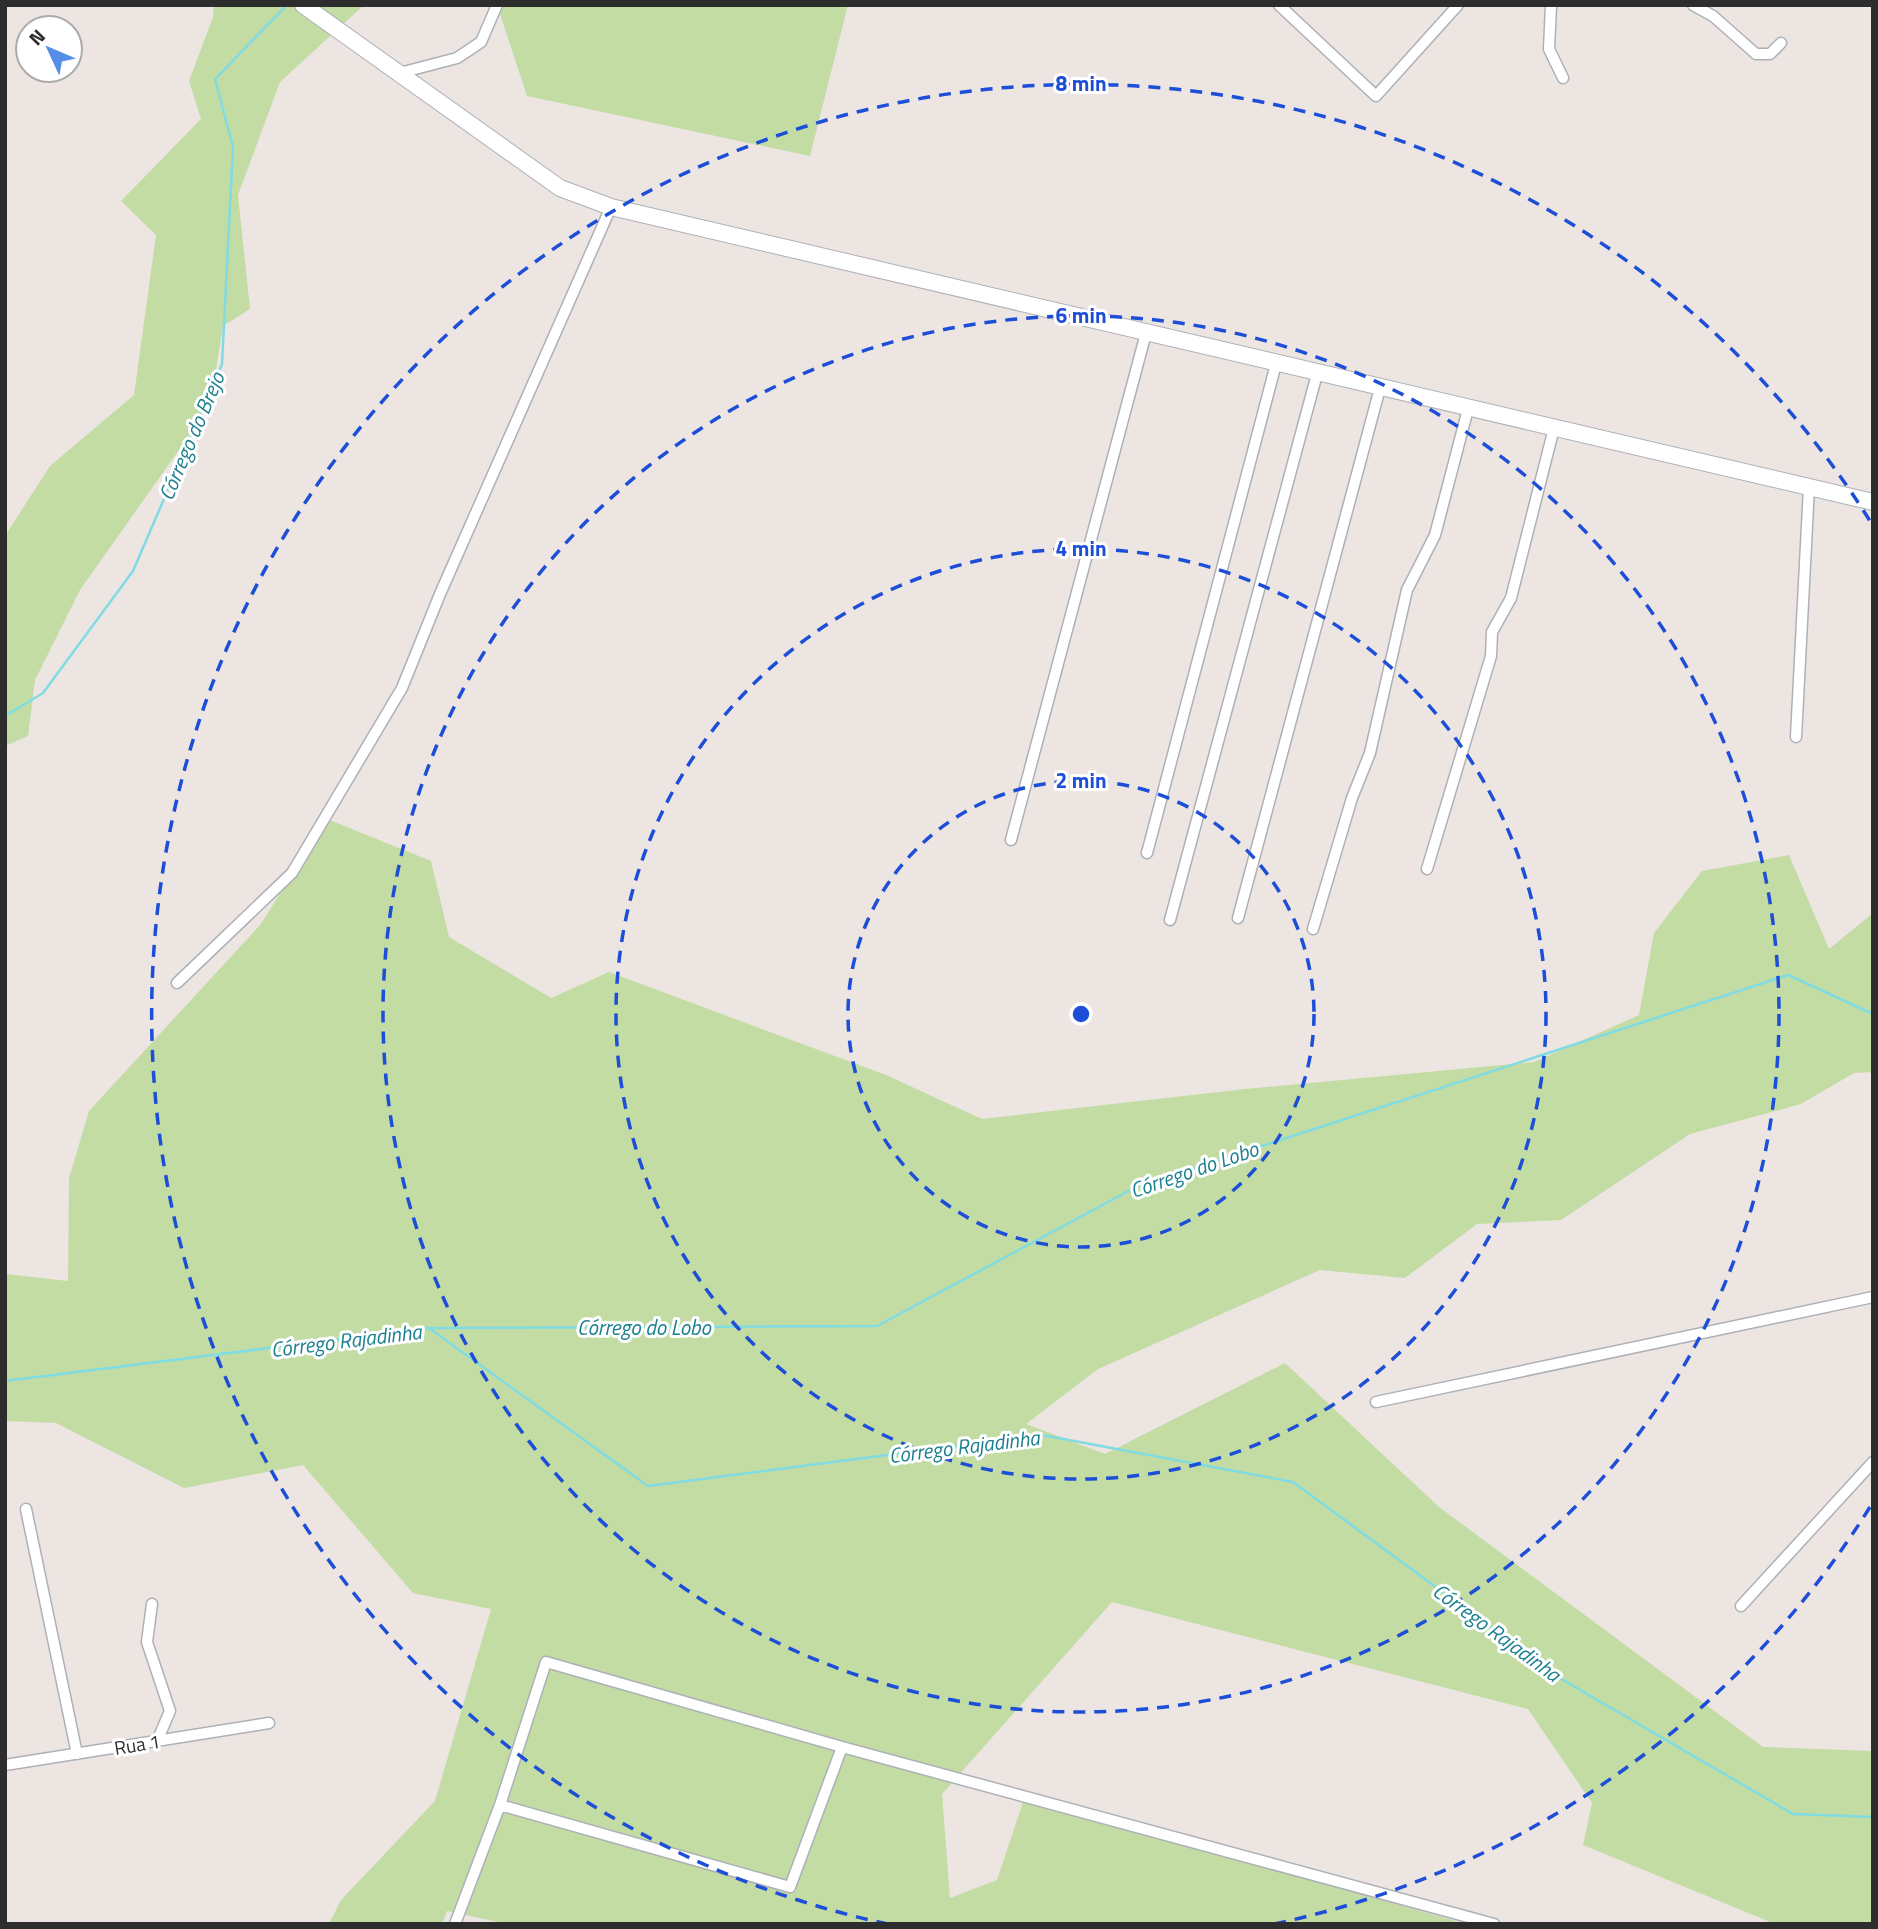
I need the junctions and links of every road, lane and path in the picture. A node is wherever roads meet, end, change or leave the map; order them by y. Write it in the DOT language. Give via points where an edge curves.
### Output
graph roads {
  1 [pos="303,5"];
  2 [pos="497,5"];
  3 [pos="1279,5"];
  4 [pos="1458,5"];
  5 [pos="1551,5"];
  6 [pos="1692,5"];
  7 [pos="1781,43"];
  8 [pos="396,74"];
  9 [pos="1563,78"];
  10 [pos="611,207"];
  11 [pos="1146,333"];
  12 [pos="1276,364"];
  13 [pos="1317,374"];
  14 [pos="1380,388"];
  15 [pos="1468,409"];
  16 [pos="1554,428"];
  17 [pos="1808,487"];
  18 [pos="1873,502"];
  19 [pos="1796,737"];
  20 [pos="1011,840"];
  21 [pos="1147,853"];
  22 [pos="1427,869"];
  23 [pos="1238,918"];
  24 [pos="1170,920"];
  25 [pos="1313,929"];
  26 [pos="177,983"];
  27 [pos="1873,1297"];
  28 [pos="1376,1402"];
  29 [pos="1873,1462"];
  30 [pos="26,1509"];
  31 [pos="152,1604"];
  32 [pos="1741,1606"];
  33 [pos="269,1723"];
  34 [pos="157,1741"];
  35 [pos="842,1747"];
  36 [pos="77,1754"];
  37 [pos="5,1765"];
  38 [pos="499,1805"];
  39 [pos="455,1924"];
  40 [pos="1494,1924"];
  1 -- 8 [label="street"];
  2 -- 8 [label="street" via="481,42 457,58"];
  3 -- 4 [label="street" via="1376,96"];
  5 -- 9 [label="street" via="1549,49"];
  6 -- 7 [label="street" via="1713,16 1756,54 1770,54"];
  8 -- 10 [label="street" via="560,188"];
  10 -- 11 [label="street"];
  10 -- 26 [label="street" via="402,688 292,873"];
  11 -- 12 [label="street"];
  11 -- 20 [label="street"];
  12 -- 13 [label="street"];
  12 -- 21 [label="street"];
  13 -- 14 [label="street"];
  13 -- 24 [label="street"];
  14 -- 15 [label="street"];
  14 -- 23 [label="street"];
  15 -- 16 [label="street"];
  15 -- 25 [label="street" via="1435,535 1407,590 1370,753"];
  16 -- 17 [label="street"];
  16 -- 22 [label="street" via="1511,598 1492,632 1491,656"];
  17 -- 18 [label="street"];
  17 -- 19 [label="street"];
  27 -- 28 [label="street"];
  29 -- 32 [label="street"];
  30 -- 36 [label="street"];
  31 -- 34 [label="street" via="148,1642 170,1711"];
  33 -- 34 [label="street, Rua 1"];
  34 -- 36 [label="street, Rua 1"];
  35 -- 38 [label="street" via="790,1886"];
  35 -- 38 [label="street" via="546,1662"];
  35 -- 40 [label="street"];
  36 -- 37 [label="street, Rua 1"];
  38 -- 39 [label="street"];
}
